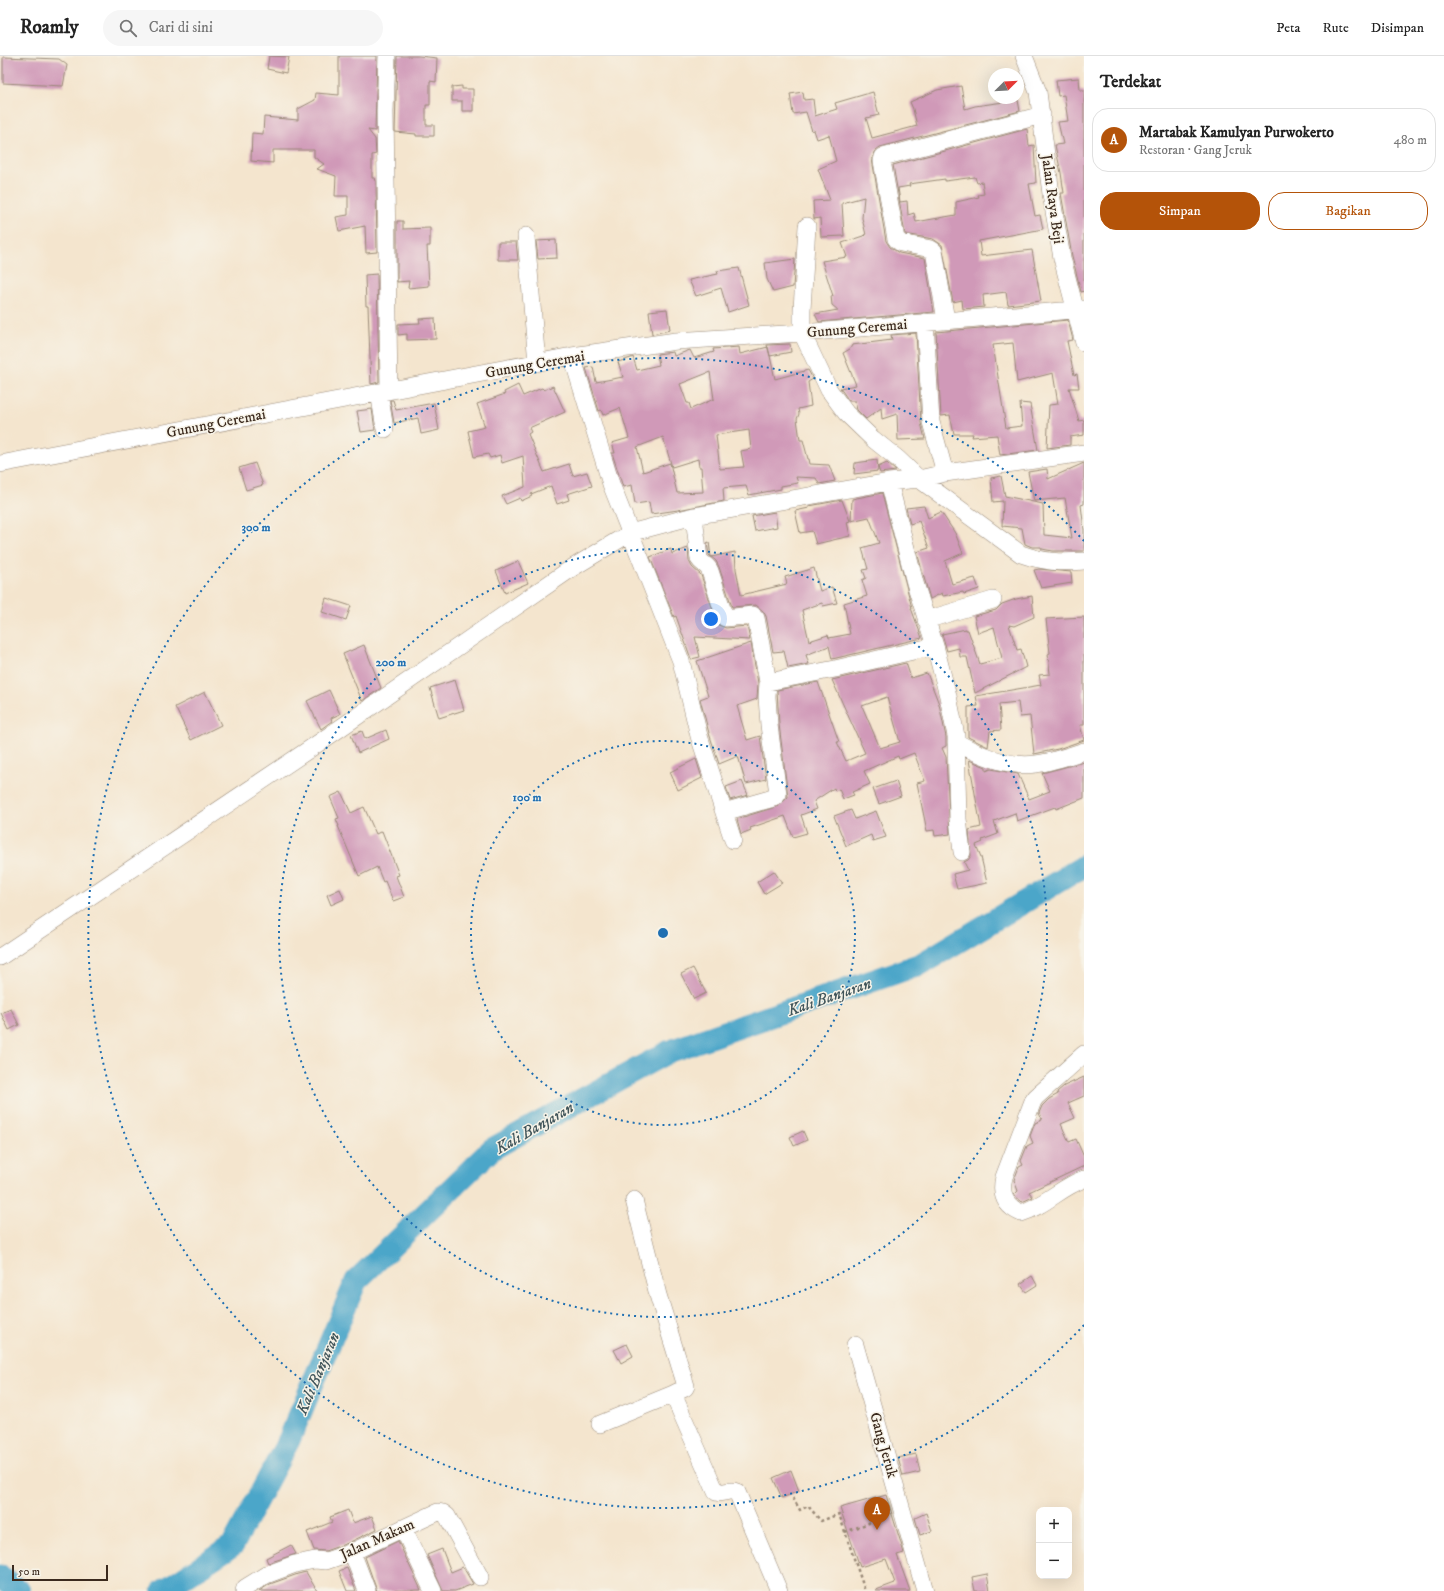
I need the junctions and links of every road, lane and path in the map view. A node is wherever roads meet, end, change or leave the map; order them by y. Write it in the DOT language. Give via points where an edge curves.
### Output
graph roads {
  1 [pos="387,56"];
  2 [pos="1024,56"];
  3 [pos="1042,116"];
  4 [pos="807,226"];
  5 [pos="526,236"];
  6 [pos="1080,310"];
  7 [pos="946,320"];
  8 [pos="925,322"];
  9 [pos="802,334"];
  10 [pos="1084,343"];
  11 [pos="572,356"];
  12 [pos="537,363"];
  13 [pos="384,391"];
  14 [pos="385,429"];
  15 [pos="1084,453"];
  16 [pos="0,464"];
  17 [pos="929,477"];
  18 [pos="889,482"];
  19 [pos="694,516"];
  20 [pos="630,533"];
  21 [pos="1084,562"];
  22 [pos="993,600"];
  23 [pos="926,620"];
  24 [pos="935,646"];
  25 [pos="768,682"];
  26 [pos="956,742"];
  27 [pos="1084,751"];
  28 [pos="724,812"];
  29 [pos="733,840"];
  30 [pos="962,852"];
  31 [pos="0,957"];
  32 [pos="1084,1054"];
  33 [pos="1084,1179"];
  34 [pos="634,1200"];
  35 [pos="855,1345"];
  36 [pos="673,1394"];
  37 [pos="600,1424"];
  38 [pos="793,1498"];
  39 [pos="903,1508"];
  40 [pos="403,1528"];
  41 [pos="845,1532"];
  42 [pos="352,1552"];
  43 [pos="480,1578"];
  44 [pos="244,1591"];
  45 [pos="367,1591"];
  46 [pos="432,1591"];
  47 [pos="779,1591"];
  48 [pos="865,1591"];
  49 [pos="925,1591"];
  1 -- 13 [label="street"];
  2 -- 3 [label="street, Jalan Raya Beji" via="1038,92"];
  3 -- 6 [label="street, Jalan Raya Beji" via="1062,258"];
  3 -- 7 [label="street" via="883,156 896,238 900,243 934,251"];
  4 -- 9 [label="street"];
  5 -- 12 [label="street"];
  6 -- 7 [label="street, Gunung Ceremai"];
  6 -- 10 [label="street, Jalan Raya Beji"];
  7 -- 8 [label="street, Gunung Ceremai"];
  8 -- 9 [label="street, Gunung Ceremai"];
  8 -- 17 [label="street" via="932,422"];
  9 -- 11 [label="street, Gunung Ceremai" via="676,341"];
  9 -- 17 [label="street" via="829,390 846,412 898,459"];
  11 -- 12 [label="street, Gunung Ceremai"];
  11 -- 20 [label="street"];
  12 -- 13 [label="street, Gunung Ceremai"];
  13 -- 14 [label="street"];
  13 -- 16 [label="street, Gunung Ceremai"];
  15 -- 17 [label="street"];
  17 -- 18 [label="street"];
  17 -- 21 [label="street" via="1021,554 1038,560"];
  18 -- 19 [label="street"];
  18 -- 23 [label="street"];
  19 -- 20 [label="street"];
  19 -- 25 [label="street" via="699,559 710,571 725,618 753,615 756,618"];
  20 -- 28 [label="street" via="681,662 699,736"];
  20 -- 31 [label="street" via="572,568 320,742"];
  22 -- 23 [label="street"];
  23 -- 24 [label="street"];
  24 -- 25 [label="street"];
  24 -- 26 [label="street" via="948,696"];
  25 -- 28 [label="street" via="769,725 778,794 770,799"];
  26 -- 27 [label="street" via="976,754 1023,765 1046,762"];
  26 -- 30 [label="street" via="958,819"];
  28 -- 29 [label="street"];
  32 -- 33 [label="street" via="1033,1101 1004,1177 1003,1196 1009,1207 1021,1213 1033,1210"];
  34 -- 36 [label="street" via="658,1295 686,1383 685,1388"];
  35 -- 39 [label="street, Gang Jeruk"];
  36 -- 37 [label="street"];
  36 -- 47 [label="street" via="716,1492 737,1492"];
  38 -- 41 [label="path" via="800,1510 808,1506 821,1521 839,1514"];
  39 -- 41 [label="path" via="868,1519 869,1523"];
  39 -- 49 [label="street, Gang Jeruk"];
  40 -- 42 [label="street, Jalan Makam"];
  40 -- 43 [label="street, Jalan Makam" via="432,1514 443,1512"];
  40 -- 46 [label="street"];
  41 -- 48 [label="path"];
  42 -- 44 [label="street, Jalan Makam" via="326,1561 315,1560 295,1564 249,1584"];
  42 -- 45 [label="street"];
}
